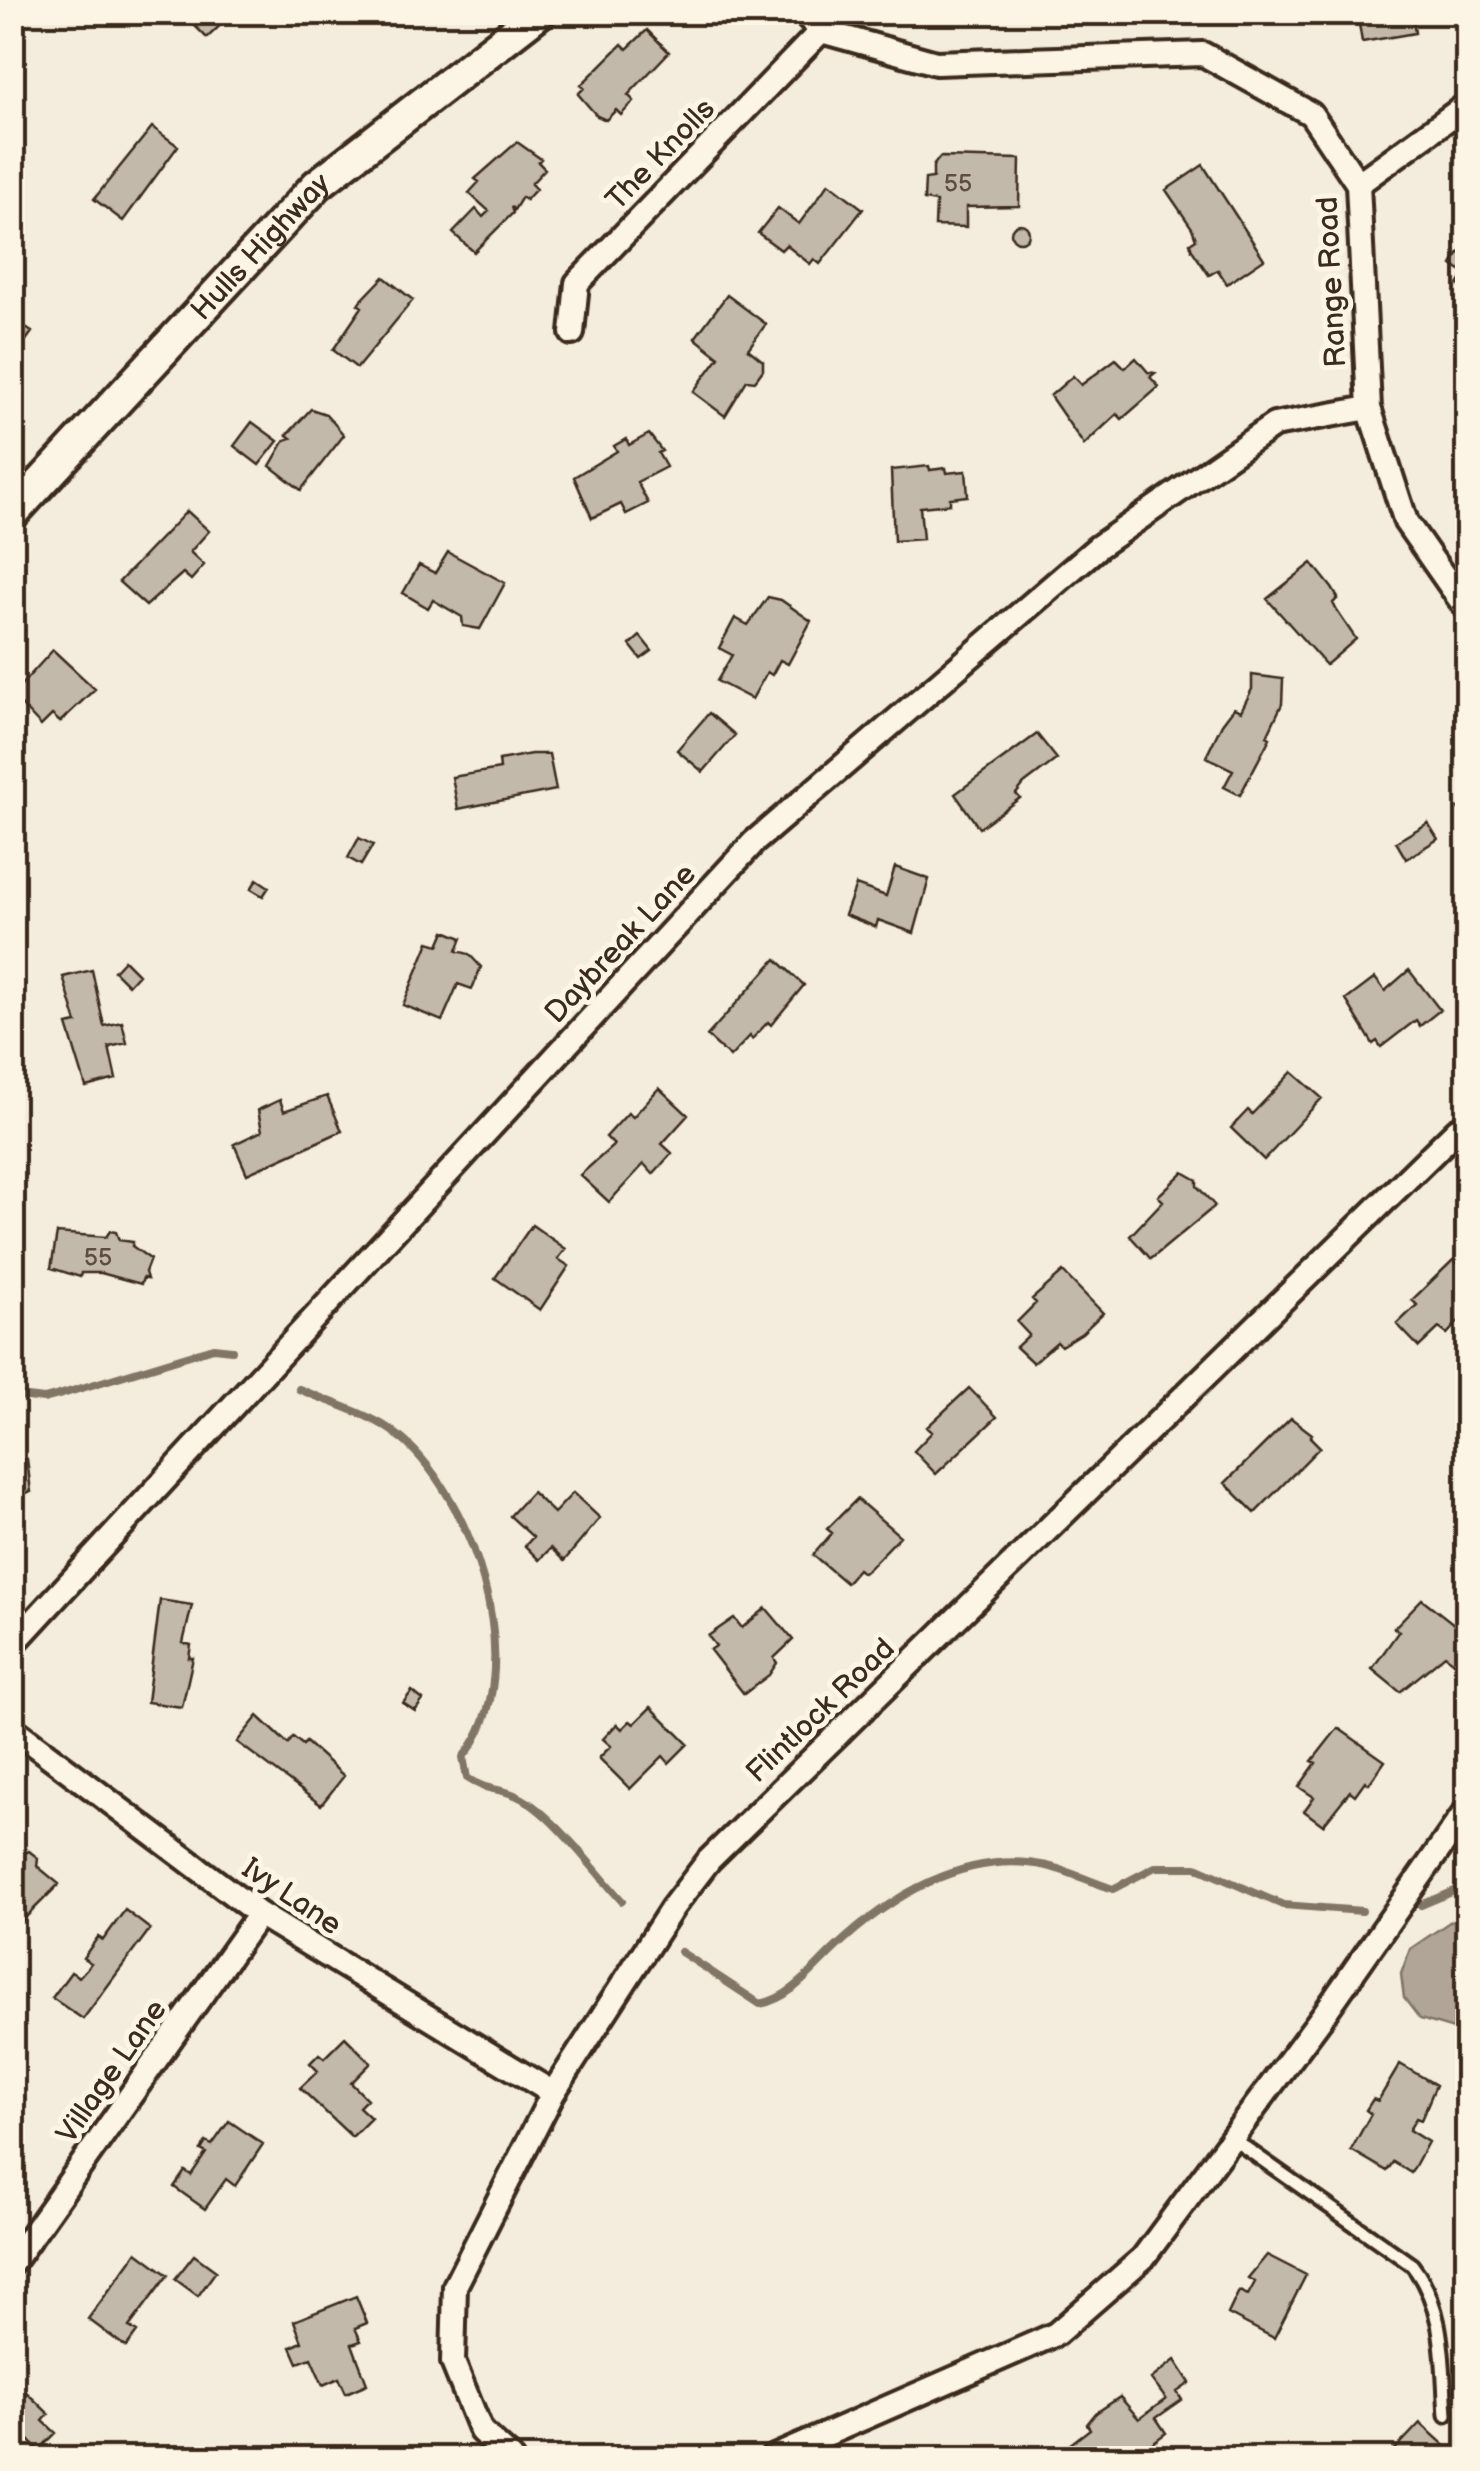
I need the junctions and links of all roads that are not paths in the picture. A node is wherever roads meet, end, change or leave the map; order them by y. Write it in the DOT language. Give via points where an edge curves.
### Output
graph roads {
  1 [pos="540,12"];
  2 [pos="802,12"];
  3 [pos="822,32"];
  4 [pos="1468,104"];
  5 [pos="1358,184"];
  6 [pos="572,333"];
  7 [pos="1369,408"];
  8 [pos="12,514"];
  9 [pos="1466,607"];
  10 [pos="1468,1125"];
  11 [pos="12,1645"];
  12 [pos="12,1728"];
  13 [pos="1468,1808"];
  14 [pos="259,1914"];
  15 [pos="553,2094"];
  16 [pos="1230,2138"];
  17 [pos="12,2263"];
  18 [pos="1446,2415"];
  19 [pos="510,2458"];
  20 [pos="772,2458"];
  1 -- 8 [label="street, Hulls Highway" via="317,186"];
  2 -- 3 [label="street, Range Road"];
  3 -- 5 [label="street, Range Road" via="936,64 1204,54 1311,114"];
  3 -- 6 [label="street, The Knolls" via="576,284"];
  4 -- 5 [label="street"];
  5 -- 7 [label="street, Range Road"];
  7 -- 9 [label="street, Range Road" via="1406,522"];
  7 -- 11 [label="street, Daybreak Lane" via="1274,425 1098,547 754,842"];
  10 -- 15 [label="street, Flintlock Road" via="709,1860"];
  12 -- 14 [label="street, Ivy Lane"];
  13 -- 16 [label="street"];
  14 -- 15 [label="street, Ivy Lane"];
  14 -- 17 [label="street, Village Lane"];
  15 -- 19 [label="street, Flintlock Road" via="455,2286 453,2362 481,2431"];
  16 -- 18 [label="lane" via="1412,2265 1438,2312"];
  16 -- 20 [label="street" via="1143,2258 1056,2334"];
}
